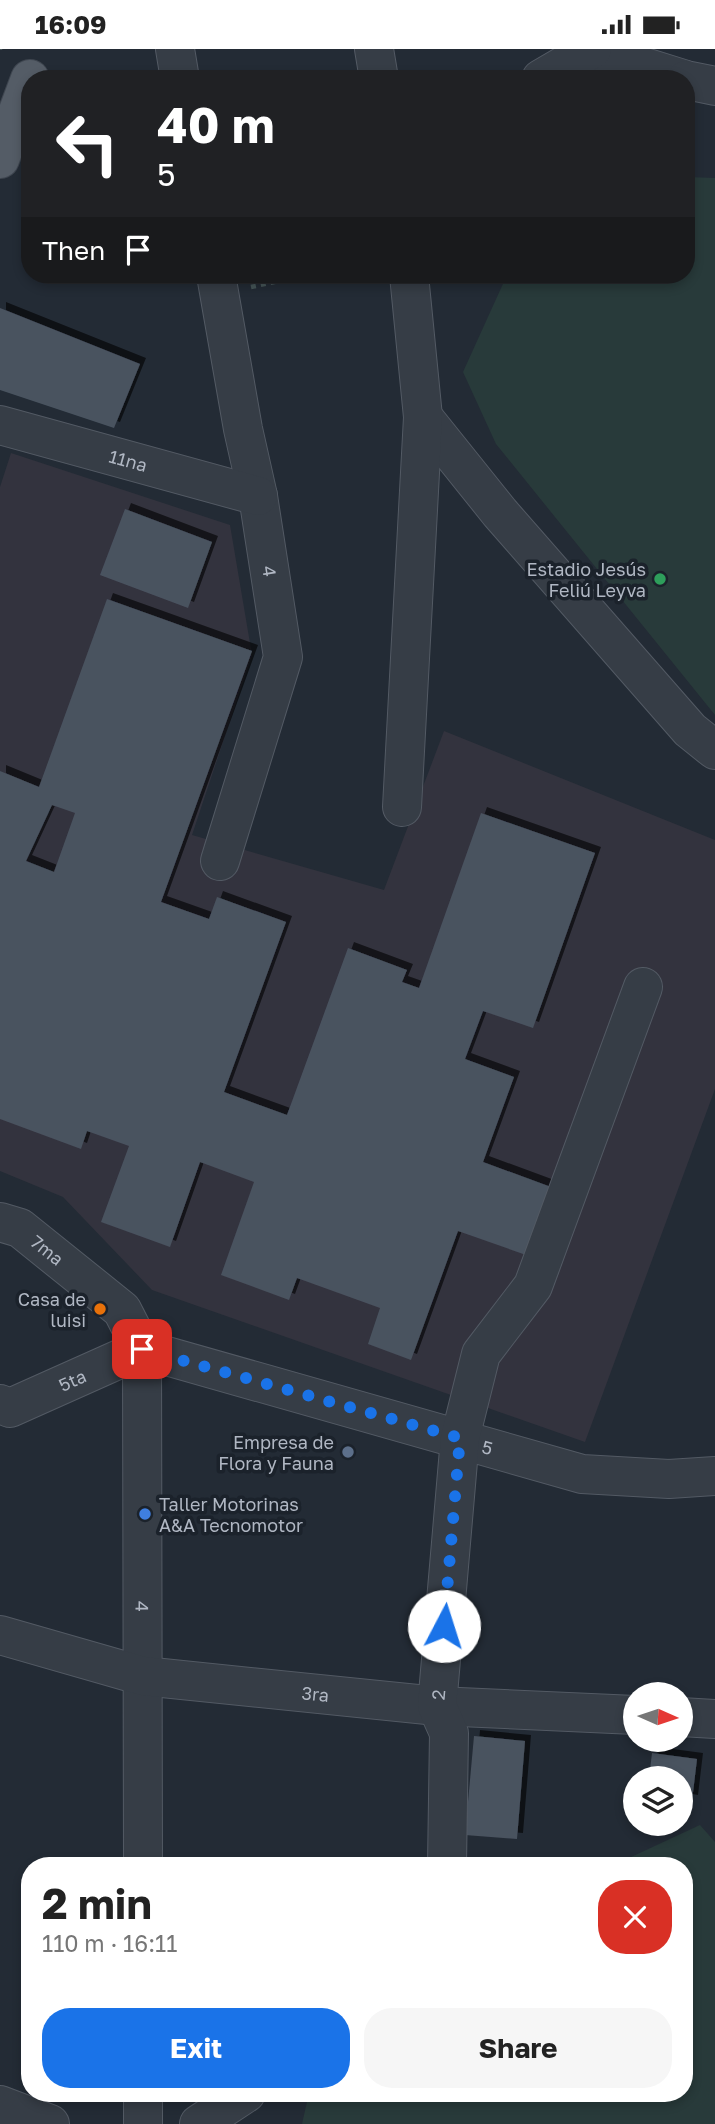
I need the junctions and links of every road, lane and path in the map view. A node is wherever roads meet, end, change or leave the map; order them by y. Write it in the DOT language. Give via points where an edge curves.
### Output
graph roads {
  1 [pos="41,49"];
  2 [pos="175,49"];
  3 [pos="374,49"];
  4 [pos="591,50"];
  5 [pos="33,70"];
  6 [pos="178,70"];
  7 [pos="378,70"];
  8 [pos="557,70"];
  9 [pos="655,70"];
  10 [pos="695,81"];
  11 [pos="715,86"];
  12 [pos="21,103"];
  13 [pos="0,159"];
  14 [pos="217,284"];
  15 [pos="409,284"];
  16 [pos="423,418"];
  17 [pos="0,425"];
  18 [pos="258,496"];
  19 [pos="715,750"];
  20 [pos="402,807"];
  21 [pos="219,861"];
  22 [pos="642,987"];
  23 [pos="0,1222"];
  24 [pos="142,1349"];
  25 [pos="3,1415"];
  26 [pos="460,1438"];
  27 [pos="715,1476"];
  28 [pos="0,1635"];
  29 [pos="143,1676"];
  30 [pos="437,1706"];
  31 [pos="623,1714"];
  32 [pos="693,1718"];
  33 [pos="715,1719"];
  34 [pos="143,1857"];
  35 [pos="447,1857"];
  36 [pos="143,2102"];
  37 [pos="0,2105"];
  38 [pos="241,2106"];
  39 [pos="50,2124"];
  40 [pos="143,2124"];
  41 [pos="199,2124"];
  1 -- 5 [label="main road"];
  2 -- 6 [label="street"];
  3 -- 7 [label="street"];
  4 -- 8 [label="street"];
  4 -- 9 [label="street"];
  10 -- 11 [label="street"];
  12 -- 13 [label="main road"];
  14 -- 18 [label="street, 4"];
  15 -- 16 [label="street"];
  16 -- 19 [label="street" via="690,730"];
  16 -- 20 [label="street"];
  17 -- 18 [label="street, 11na"];
  18 -- 21 [label="street, 4" via="283,657"];
  22 -- 26 [label="street, 2" via="533,1286 481,1354"];
  23 -- 24 [label="street, 7ma" via="20,1229 121,1310"];
  24 -- 25 [label="street, 5ta"];
  24 -- 26 [label="street, 5"];
  24 -- 29 [label="street, 4"];
  26 -- 27 [label="street, 5" via="582,1474 669,1479"];
  26 -- 30 [label="street, 2"];
  28 -- 29 [label="street, 3ra"];
  29 -- 30 [label="street, 3ra"];
  29 -- 34 [label="street, 4"];
  30 -- 31 [label="street, 3ra"];
  30 -- 35 [label="street, 2" via="449,1734"];
  32 -- 33 [label="street"];
  36 -- 40 [label="street"];
  37 -- 39 [label="street"];
  38 -- 41 [label="street"];
}
